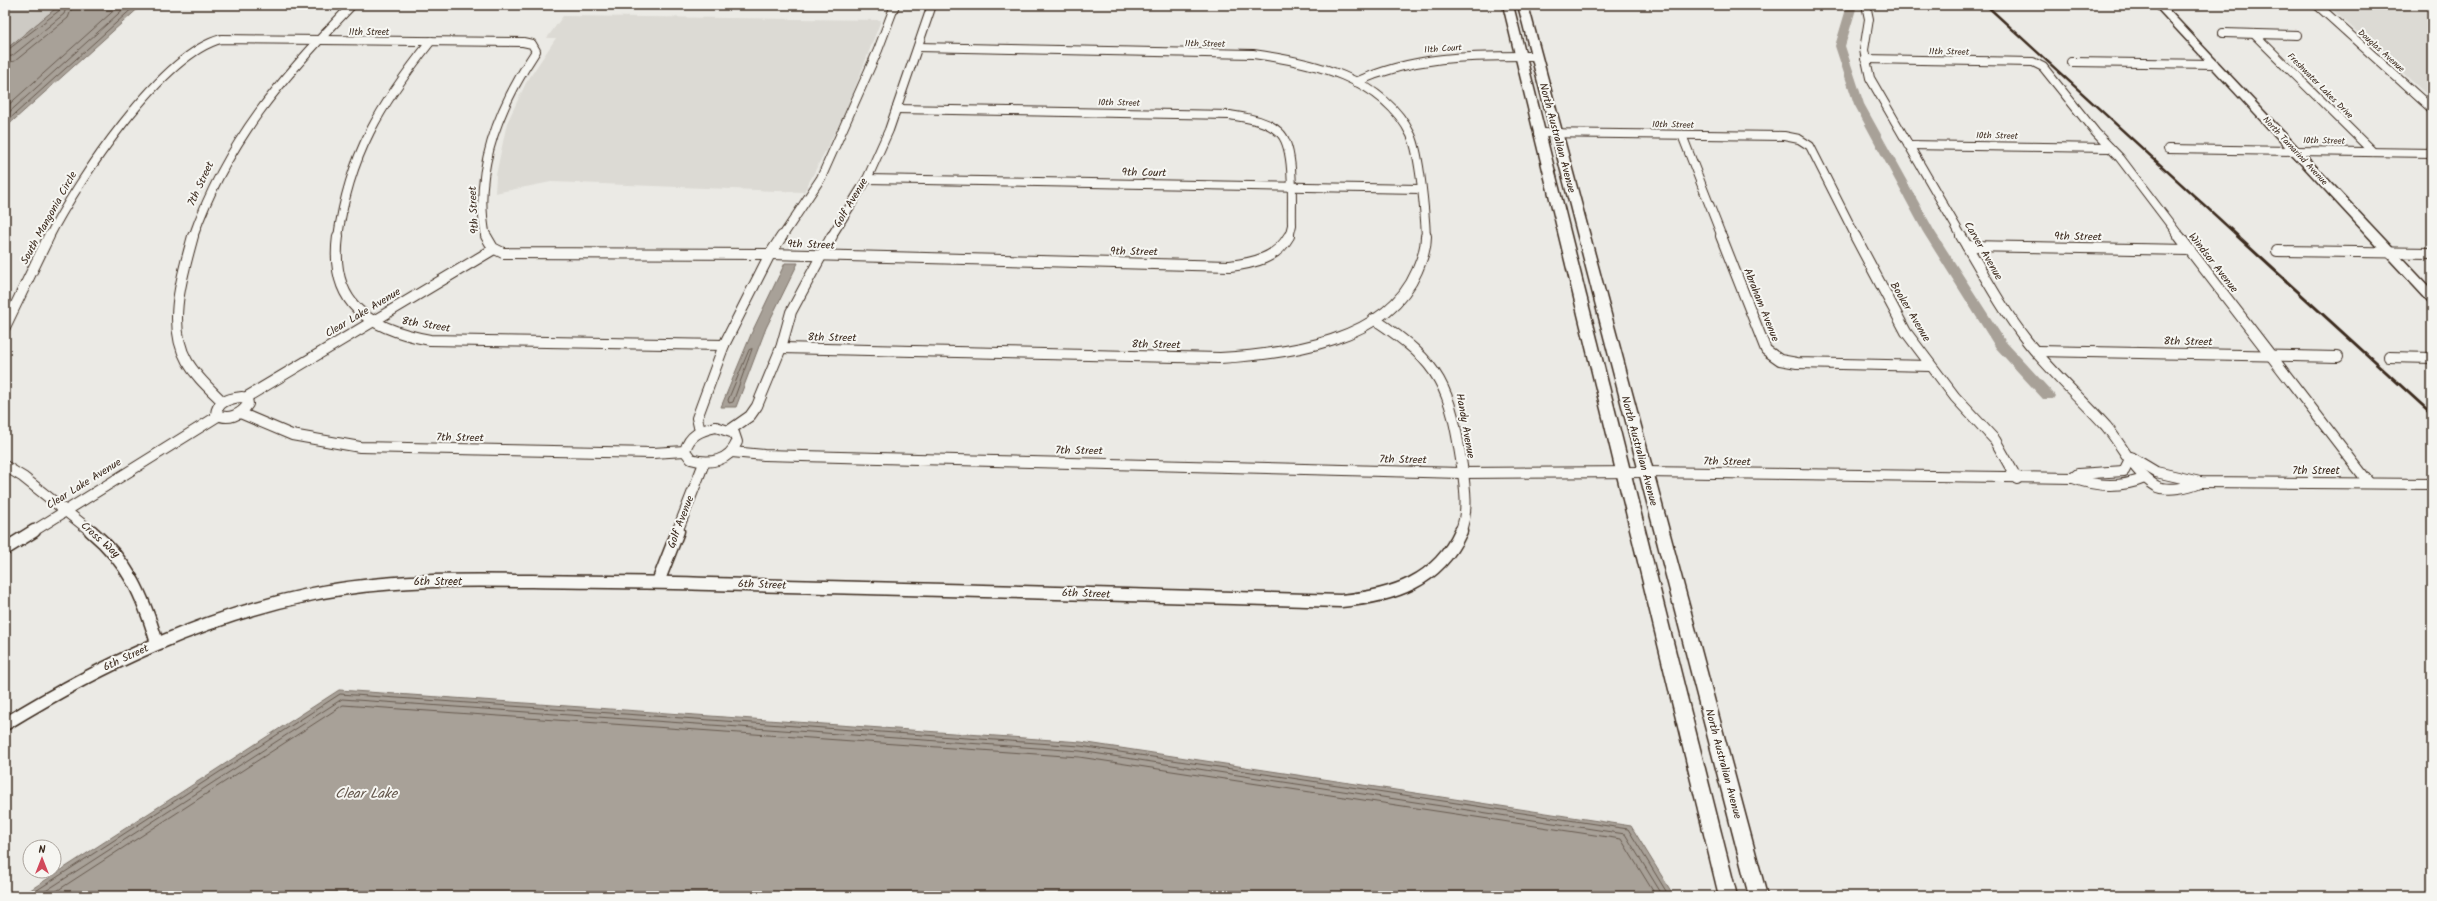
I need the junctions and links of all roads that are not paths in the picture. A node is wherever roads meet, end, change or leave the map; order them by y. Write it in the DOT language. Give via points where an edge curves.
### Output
graph roads {
  1 [pos="352,5"];
  2 [pos="895,5"];
  3 [pos="932,5"];
  4 [pos="1508,5"];
  5 [pos="1523,5"];
  6 [pos="1866,5"];
  7 [pos="2158,5"];
  8 [pos="2317,5"];
  9 [pos="2223,33"];
  10 [pos="2254,34"];
  11 [pos="2297,35"];
  12 [pos="318,40"];
  13 [pos="431,41"];
  14 [pos="206,43"];
  15 [pos="532,44"];
  16 [pos="918,47"];
  17 [pos="1519,56"];
  18 [pos="1535,56"];
  19 [pos="1865,60"];
  20 [pos="2033,62"];
  21 [pos="2071,62"];
  22 [pos="2214,64"];
  23 [pos="1356,82"];
  24 [pos="896,109"];
  25 [pos="2432,109"];
  26 [pos="1538,133"];
  27 [pos="1556,133"];
  28 [pos="1682,135"];
  29 [pos="1805,142"];
  30 [pos="1908,145"];
  31 [pos="2110,148"];
  32 [pos="2168,149"];
  33 [pos="2295,151"];
  34 [pos="2372,152"];
  35 [pos="2432,153"];
  36 [pos="866,179"];
  37 [pos="1291,187"];
  38 [pos="1420,189"];
  39 [pos="1967,246"];
  40 [pos="494,249"];
  41 [pos="2189,250"];
  42 [pos="2277,251"];
  43 [pos="2390,253"];
  44 [pos="770,254"];
  45 [pos="2432,254"];
  46 [pos="819,256"];
  47 [pos="2432,298"];
  48 [pos="1374,318"];
  49 [pos="373,321"];
  50 [pos="5,327"];
  51 [pos="724,345"];
  52 [pos="781,348"];
  53 [pos="2037,351"];
  54 [pos="2272,356"];
  55 [pos="2338,357"];
  56 [pos="2389,357"];
  57 [pos="2432,358"];
  58 [pos="1930,366"];
  59 [pos="245,398"];
  60 [pos="223,402"];
  61 [pos="240,412"];
  62 [pos="218,416"];
  63 [pos="730,430"];
  64 [pos="700,431"];
  65 [pos="685,450"];
  66 [pos="732,452"];
  67 [pos="2131,457"];
  68 [pos="704,463"];
  69 [pos="5,466"];
  70 [pos="1623,472"];
  71 [pos="1645,472"];
  72 [pos="1461,473"];
  73 [pos="2073,478"];
  74 [pos="2145,478"];
  75 [pos="2017,479"];
  76 [pos="2200,482"];
  77 [pos="2369,483"];
  78 [pos="2432,484"];
  79 [pos="64,510"];
  80 [pos="5,548"];
  81 [pos="658,582"];
  82 [pos="156,643"];
  83 [pos="5,724"];
  84 [pos="1728,896"];
  85 [pos="1758,896"];
  1 -- 12 [label="street, 7th Street"];
  2 -- 44 [label="street" via="878,50 821,178"];
  3 -- 16 [label="street, Golf Avenue"];
  4 -- 17 [label="main road, North Australian Avenue"];
  5 -- 18 [label="main road, North Australian Avenue"];
  6 -- 19 [label="street, Carver Avenue" via="1870,16 1864,41"];
  7 -- 22 [label="main road, North Tamarind Avenue"];
  8 -- 25 [label="street, Douglas Avenue"];
  9 -- 10 [label="street, Freshwater Lakes Drive"];
  10 -- 11 [label="street, Freshwater Lakes Drive"];
  10 -- 34 [label="street, Freshwater Lakes Drive"];
  12 -- 13 [label="street, 11th Street"];
  12 -- 14 [label="street, 11th Street" via="221,39"];
  12 -- 60 [label="street, 7th Street" via="263,103 229,154 202,209 186,260 178,321 182,351 201,380"];
  13 -- 15 [label="street, 11th Street"];
  13 -- 49 [label="street, 8th Street" via="393,90 366,136 348,185 342,211 338,265 344,288 349,301 359,312"];
  14 -- 50 [label="street, South Mangonia Circle" via="195,49 148,95 88,170 52,231"];
  15 -- 40 [label="street, 9th Street" via="536,51 504,104 486,161 483,213 488,244"];
  16 -- 23 [label="street, 11th Street" via="1253,54 1315,66"];
  16 -- 24 [label="street, Golf Avenue"];
  17 -- 18 [label="street, 11th Court"];
  17 -- 23 [label="street, 11th Court" via="1425,59 1395,65"];
  17 -- 26 [label="main road, North Australian Avenue"];
  18 -- 27 [label="main road, North Australian Avenue"];
  19 -- 20 [label="street, 11th Street"];
  19 -- 30 [label="street, Carver Avenue" via="1870,78"];
  20 -- 31 [label="street, Windsor Avenue" via="2043,67"];
  21 -- 22 [label="street"];
  22 -- 33 [label="main road, North Tamarind Avenue"];
  23 -- 38 [label="street, 11th Street" via="1391,107 1406,126 1415,148"];
  24 -- 36 [label="street, Golf Avenue"];
  24 -- 37 [label="street, 10th Street" via="1230,115 1252,118 1270,125 1286,139 1289,147"];
  26 -- 27 [label="street, 10th Street"];
  26 -- 70 [label="main road, North Australian Avenue"];
  27 -- 28 [label="street, 10th Street"];
  27 -- 71 [label="main road, North Australian Avenue"];
  28 -- 29 [label="street, 10th Street" via="1784,136"];
  28 -- 58 [label="street, Abraham Avenue" via="1766,350 1779,359 1797,363"];
  29 -- 58 [label="street, Booker Avenue" via="1810,146 1890,305"];
  30 -- 31 [label="street, 10th Street"];
  30 -- 39 [label="street, Carver Avenue"];
  31 -- 41 [label="street, Windsor Avenue"];
  32 -- 33 [label="street, 10th Street"];
  33 -- 34 [label="street, 10th Street"];
  33 -- 43 [label="main road, North Tamarind Avenue"];
  34 -- 35 [label="street, 10th Street"];
  36 -- 37 [label="street, 9th Court"];
  36 -- 46 [label="street, Golf Avenue"];
  37 -- 38 [label="street, 9th Court"];
  37 -- 46 [label="street, 9th Street" via="1292,225 1288,240 1268,256 1239,265"];
  38 -- 48 [label="street, 8th Street" via="1426,237 1419,268 1399,298"];
  39 -- 41 [label="street, 9th Street"];
  39 -- 53 [label="street, Carver Avenue" via="2002,306"];
  40 -- 44 [label="street, 9th Street" via="511,253"];
  40 -- 49 [label="street, Clear Lake Avenue"];
  41 -- 54 [label="street, Windsor Avenue"];
  42 -- 43 [label="street"];
  43 -- 45 [label="street"];
  43 -- 47 [label="main road, North Tamarind Avenue"];
  44 -- 46 [label="street, 9th Street"];
  44 -- 51 [label="street"];
  46 -- 52 [label="street, Golf Avenue" via="792,312"];
  48 -- 52 [label="street, 8th Street" via="1343,336 1319,344 1285,353 1248,358"];
  48 -- 72 [label="street, Handy Avenue" via="1419,351 1440,376 1452,407"];
  49 -- 51 [label="street, 8th Street" via="401,334 446,341"];
  49 -- 59 [label="street, Clear Lake Avenue"];
  51 -- 64 [label="street" via="697,418"];
  52 -- 63 [label="street, Golf Avenue" via="757,406 750,416"];
  53 -- 54 [label="street, 8th Street"];
  53 -- 67 [label="street, Carver Avenue"];
  54 -- 55 [label="street, 8th Street"];
  54 -- 77 [label="street, Windsor Avenue"];
  56 -- 57 [label="street"];
  58 -- 75 [label="street, Booker Avenue" via="1995,440"];
  59 -- 60 [label="street" via="232,398"];
  59 -- 61 [label="street" via="248,404"];
  60 -- 62 [label="street" via="215,411"];
  61 -- 62 [label="street" via="230,417"];
  61 -- 65 [label="street, 7th Street" via="292,436 360,447 653,453"];
  62 -- 79 [label="street, Clear Lake Avenue"];
  63 -- 64 [label="street" via="716,427"];
  63 -- 66 [label="street" via="737,437 736,447"];
  64 -- 65 [label="street" via="689,440"];
  65 -- 68 [label="street" via="691,459"];
  66 -- 68 [label="street" via="720,460"];
  66 -- 72 [label="street, 7th Street" via="764,456"];
  67 -- 73 [label="street, 7th Street" via="2124,472 2078,474"];
  67 -- 74 [label="street, Carver Avenue"];
  67 -- 76 [label="street, 7th Street" via="2156,472"];
  68 -- 81 [label="street, Golf Avenue"];
  69 -- 79 [label="street, Cross Way"];
  70 -- 71 [label="street, 7th Street"];
  70 -- 72 [label="street, 7th Street"];
  70 -- 84 [label="main road, North Australian Avenue"];
  71 -- 75 [label="street, 7th Street"];
  71 -- 85 [label="main road, North Australian Avenue"];
  72 -- 81 [label="street, 6th Street" via="1464,521 1452,550 1441,564 1411,585 1393,593 1366,599 1340,601"];
  73 -- 74 [label="street, 7th Street" via="2090,485 2120,485"];
  73 -- 75 [label="street, 7th Street"];
  74 -- 76 [label="street, 7th Street" via="2158,486 2188,488"];
  76 -- 77 [label="street, 7th Street"];
  77 -- 78 [label="street, 7th Street"];
  79 -- 80 [label="street, Clear Lake Avenue"];
  79 -- 82 [label="street, Cross Way" via="123,561 143,597"];
  81 -- 82 [label="street, 6th Street" via="428,581 358,586 269,604"];
  82 -- 83 [label="street, 6th Street" via="64,689"];
}
